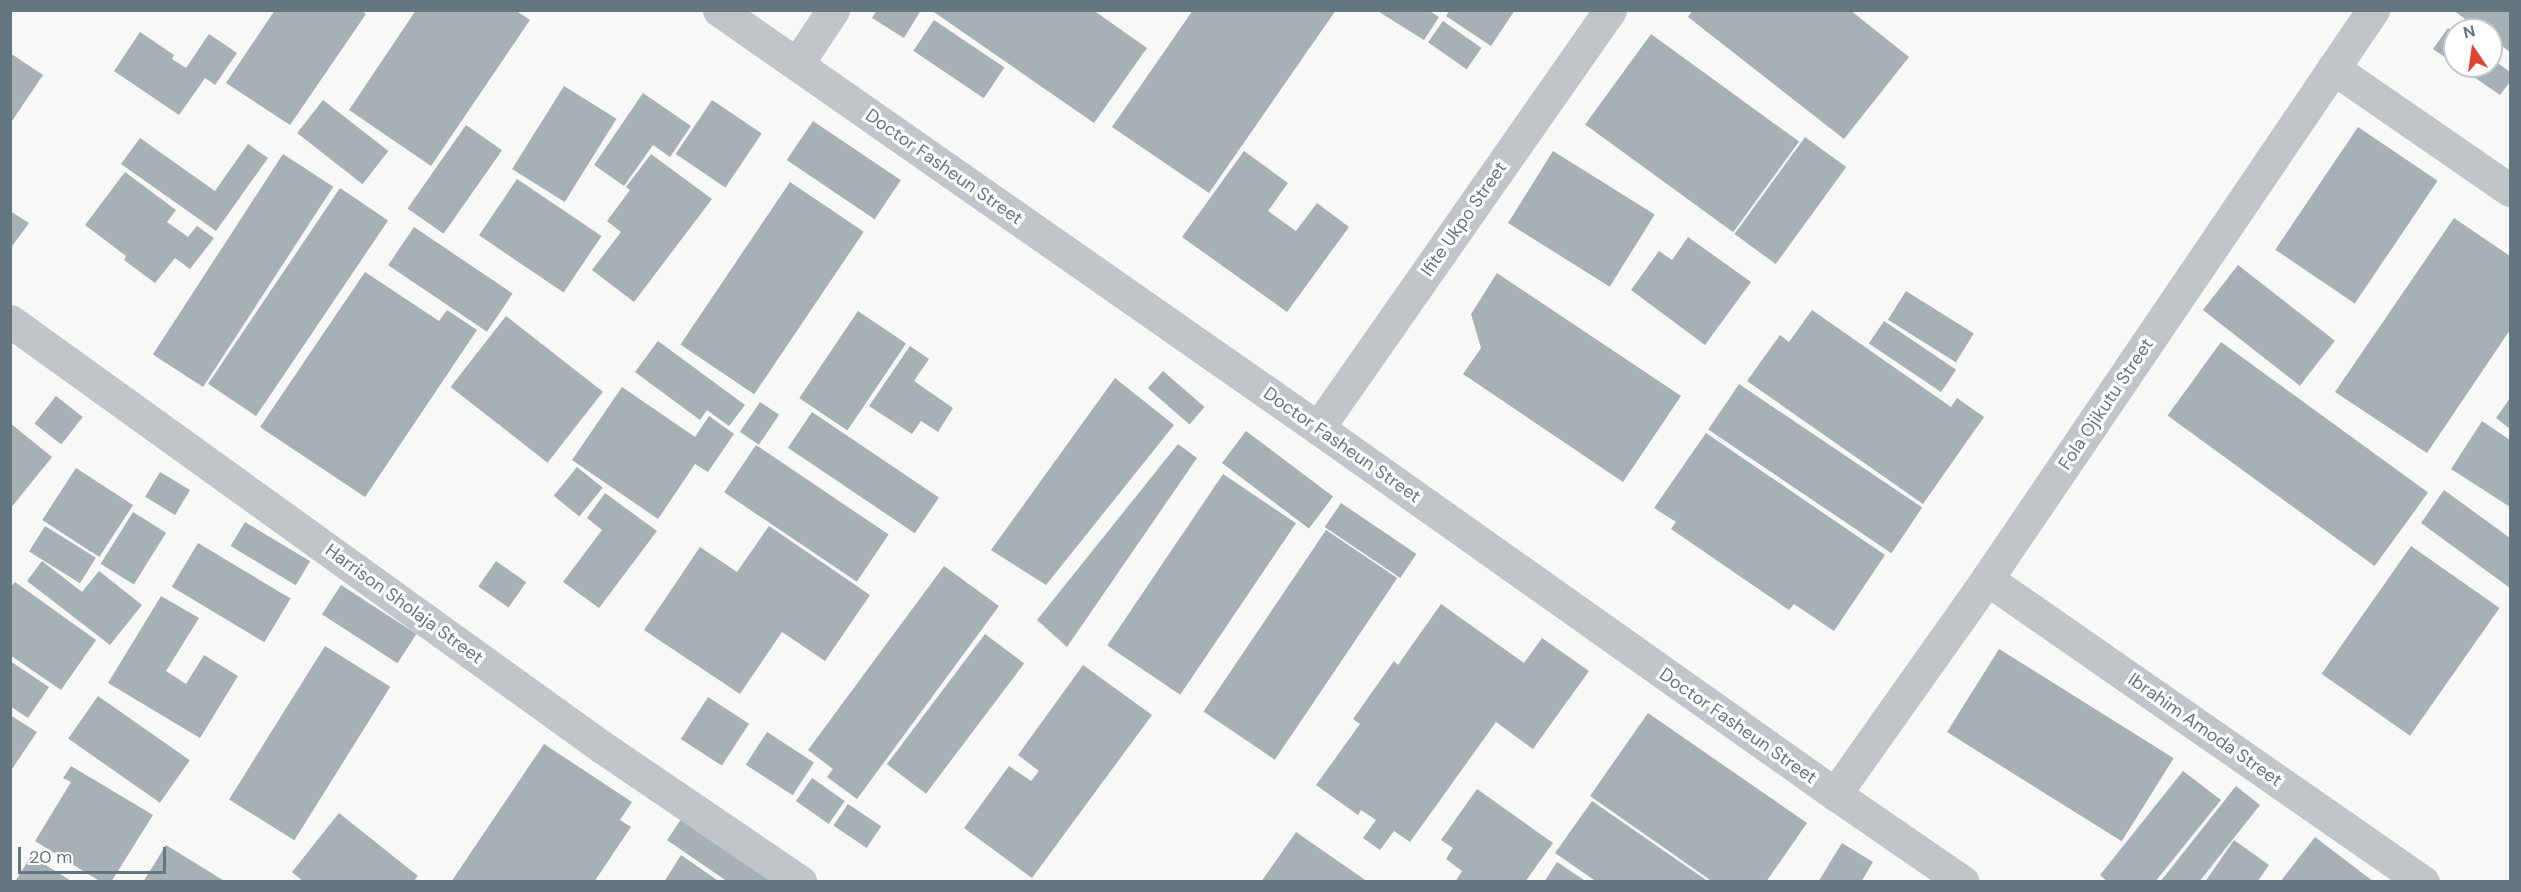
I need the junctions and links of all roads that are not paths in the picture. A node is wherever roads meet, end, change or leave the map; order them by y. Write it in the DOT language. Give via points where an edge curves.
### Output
graph roads {
  1 [pos="719,10"];
  2 [pos="833,10"];
  3 [pos="1610,10"];
  4 [pos="2373,10"];
  5 [pos="796,64"];
  6 [pos="2334,68"];
  7 [pos="2511,190"];
  8 [pos="10,321"];
  9 [pos="1318,428"];
  10 [pos="1987,579"];
  11 [pos="1834,794"];
  12 [pos="801,882"];
  13 [pos="1963,882"];
  14 [pos="2423,882"];
  1 -- 5 [label="street, Doctor Fasheun Street"];
  2 -- 5 [label="street"];
  3 -- 9 [label="street, Ifite Ukpo Street"];
  4 -- 6 [label="street, Fola Ojikutu Street"];
  5 -- 9 [label="street, Doctor Fasheun Street"];
  6 -- 7 [label="street"];
  6 -- 10 [label="street, Fola Ojikutu Street"];
  8 -- 12 [label="street, Harrison Sholaja Street" via="602,747"];
  9 -- 11 [label="street, Doctor Fasheun Street"];
  10 -- 11 [label="street, Fola Ojikutu Street"];
  10 -- 14 [label="street, Ibrahim Amoda Street"];
  11 -- 13 [label="street, Doctor Fasheun Street"];
}
